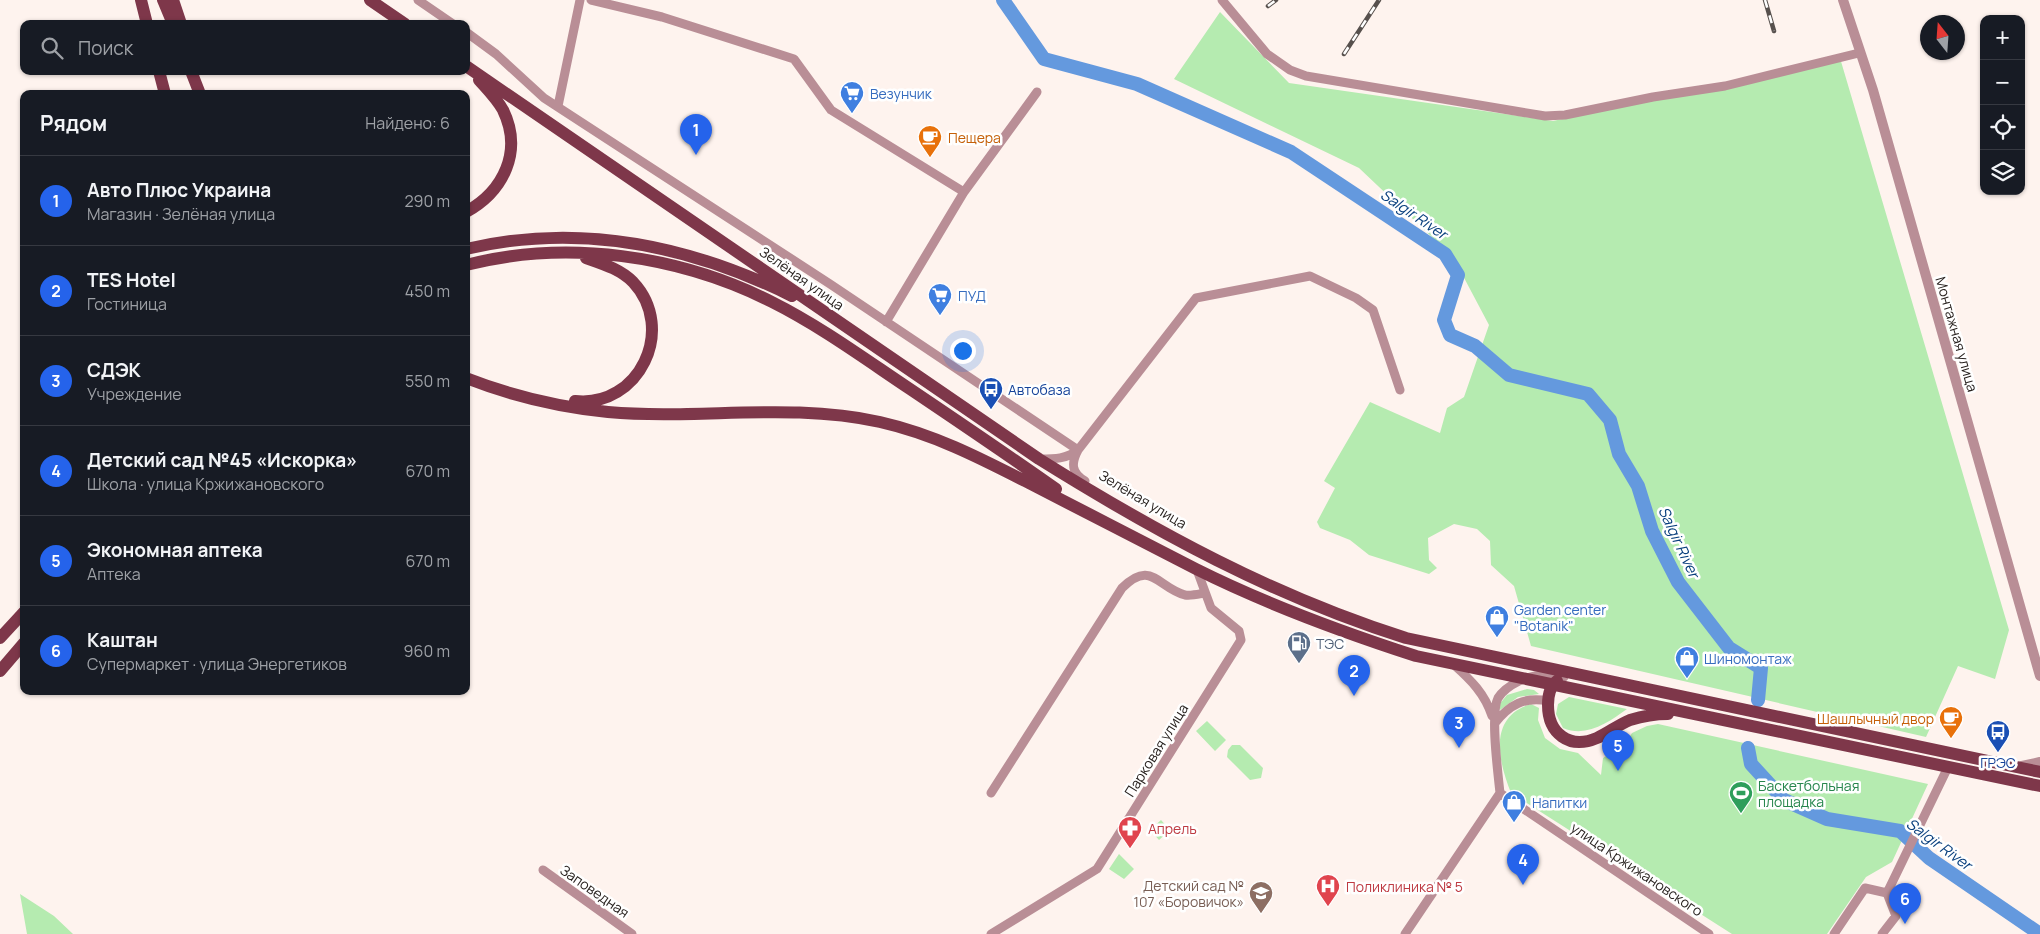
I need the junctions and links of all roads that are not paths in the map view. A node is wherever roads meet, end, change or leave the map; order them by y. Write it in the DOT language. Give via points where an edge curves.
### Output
graph roads {
  1 [pos="141,0"];
  2 [pos="163,0"];
  3 [pos="173,0"];
  4 [pos="370,0"];
  5 [pos="418,0"];
  6 [pos="580,0"];
  7 [pos="591,0"];
  8 [pos="1222,0"];
  9 [pos="1843,0"];
  10 [pos="146,20"];
  11 [pos="171,20"];
  12 [pos="180,20"];
  13 [pos="399,20"];
  14 [pos="448,20"];
  15 [pos="470,35"];
  16 [pos="1859,53"];
  17 [pos="470,67"];
  18 [pos="470,69"];
  19 [pos="160,75"];
  20 [pos="193,75"];
  21 [pos="200,75"];
  22 [pos="164,90"];
  23 [pos="198,90"];
  24 [pos="206,90"];
  25 [pos="1037,92"];
  26 [pos="558,106"];
  27 [pos="964,192"];
  28 [pos="470,209"];
  29 [pos="470,248"];
  30 [pos="572,253"];
  31 [pos="470,264"];
  32 [pos="822,310"];
  33 [pos="886,322"];
  34 [pos="470,372"];
  35 [pos="470,379"];
  36 [pos="1400,390"];
  37 [pos="1076,453"];
  38 [pos="1039,459"];
  39 [pos="1088,512"];
  40 [pos="1202,554"];
  41 [pos="1197,570"];
  42 [pos="1205,592"];
  43 [pos="20,616"];
  44 [pos="0,638"];
  45 [pos="20,639"];
  46 [pos="20,648"];
  47 [pos="0,661"];
  48 [pos="1450,662"];
  49 [pos="0,671"];
  50 [pos="2040,676"];
  51 [pos="1522,680"];
  52 [pos="1574,680"];
  53 [pos="1552,686"];
  54 [pos="1634,688"];
  55 [pos="1548,701"];
  56 [pos="1686,714"];
  57 [pos="1495,723"];
  58 [pos="2040,762"];
  59 [pos="1948,767"];
  60 [pos="2015,767"];
  61 [pos="2040,772"];
  62 [pos="2040,786"];
  63 [pos="1500,793"];
  64 [pos="991,794"];
  65 [pos="543,870"];
  66 [pos="1887,893"];
  67 [pos="632,934"];
  68 [pos="992,934"];
  69 [pos="1405,934"];
  70 [pos="1709,934"];
  71 [pos="1834,934"];
  72 [pos="1882,934"];
  1 -- 10 [label="main road"];
  2 -- 11 [label="main road"];
  3 -- 12 [label="main road"];
  4 -- 13 [label="main road"];
  5 -- 14 [label="street"];
  6 -- 26 [label="street"];
  7 -- 27 [label="street" via="662,17 794,59 831,110"];
  8 -- 16 [label="street" via="1267,54 1290,70 1306,76 1545,116 1725,86"];
  9 -- 16 [label="street, Монтажная улица"];
  15 -- 26 [label="street" via="544,98"];
  16 -- 50 [label="street, Монтажная улица" via="1954,370"];
  17 -- 32 [label="main road, Зелёная улица"];
  18 -- 28 [label="main road" via="502,110 512,140 512,154 503,179 485,199"];
  19 -- 22 [label="main road"];
  20 -- 23 [label="main road"];
  21 -- 24 [label="main road"];
  25 -- 27 [label="street"];
  26 -- 33 [label="street"];
  27 -- 33 [label="street"];
  29 -- 32 [label="main road" via="548,238 647,245 729,267"];
  30 -- 31 [label="main road" via="513,256"];
  30 -- 34 [label="main road" via="620,272 645,300 652,340 645,364 634,380 612,396 580,401 522,390"];
  30 -- 39 [label="main road" via="623,256 666,264 725,281 773,302 865,358"];
  32 -- 38 [label="main road, Зелёная улица"];
  33 -- 37 [label="street"];
  35 -- 39 [label="main road" via="528,398 610,412 782,411 880,422 932,436 979,456"];
  36 -- 37 [label="street" via="1373,310 1310,276 1196,298"];
  37 -- 38 [label="street" via="1062,458"];
  37 -- 40 [label="street, Зелёная улица" via="1072,463 1074,472 1081,479"];
  38 -- 40 [label="main road, Зелёная улица" via="1123,512"];
  39 -- 41 [label="main road"];
  40 -- 54 [label="main road, Зелёная улица" via="1278,591 1406,638"];
  41 -- 42 [label="street, Парковая улица"];
  41 -- 48 [label="main road" via="1361,638 1416,656"];
  42 -- 64 [label="street" via="1186,595 1152,576 1143,574 1132,578 1122,588"];
  42 -- 68 [label="street, Парковая улица" via="1215,613 1242,635 1238,646 1097,869"];
  43 -- 44 [label="main road"];
  45 -- 47 [label="main road"];
  46 -- 49 [label="main road"];
  48 -- 51 [label="main road"];
  48 -- 57 [label="street" via="1476,686 1489,705"];
  51 -- 52 [label="street" via="1541,675"];
  51 -- 53 [label="main road"];
  51 -- 57 [label="street" via="1498,698"];
  52 -- 53 [label="main road" via="1559,680"];
  52 -- 54 [label="main road"];
  53 -- 55 [label="main road"];
  53 -- 56 [label="main road"];
  54 -- 60 [label="main road"];
  55 -- 56 [label="main road" via="1554,729 1568,742 1597,738 1638,717"];
  55 -- 57 [label="street" via="1533,699 1518,703"];
  56 -- 59 [label="main road"];
  57 -- 63 [label="street"];
  58 -- 60 [label="street"];
  59 -- 62 [label="main road"];
  59 -- 66 [label="street"];
  60 -- 61 [label="main road"];
  63 -- 69 [label="street"];
  63 -- 70 [label="street, улица Кржижановского"];
  65 -- 67 [label="street, Заповедная"];
  66 -- 71 [label="street" via="1865,888"];
  66 -- 72 [label="street" via="1896,916"];
}
